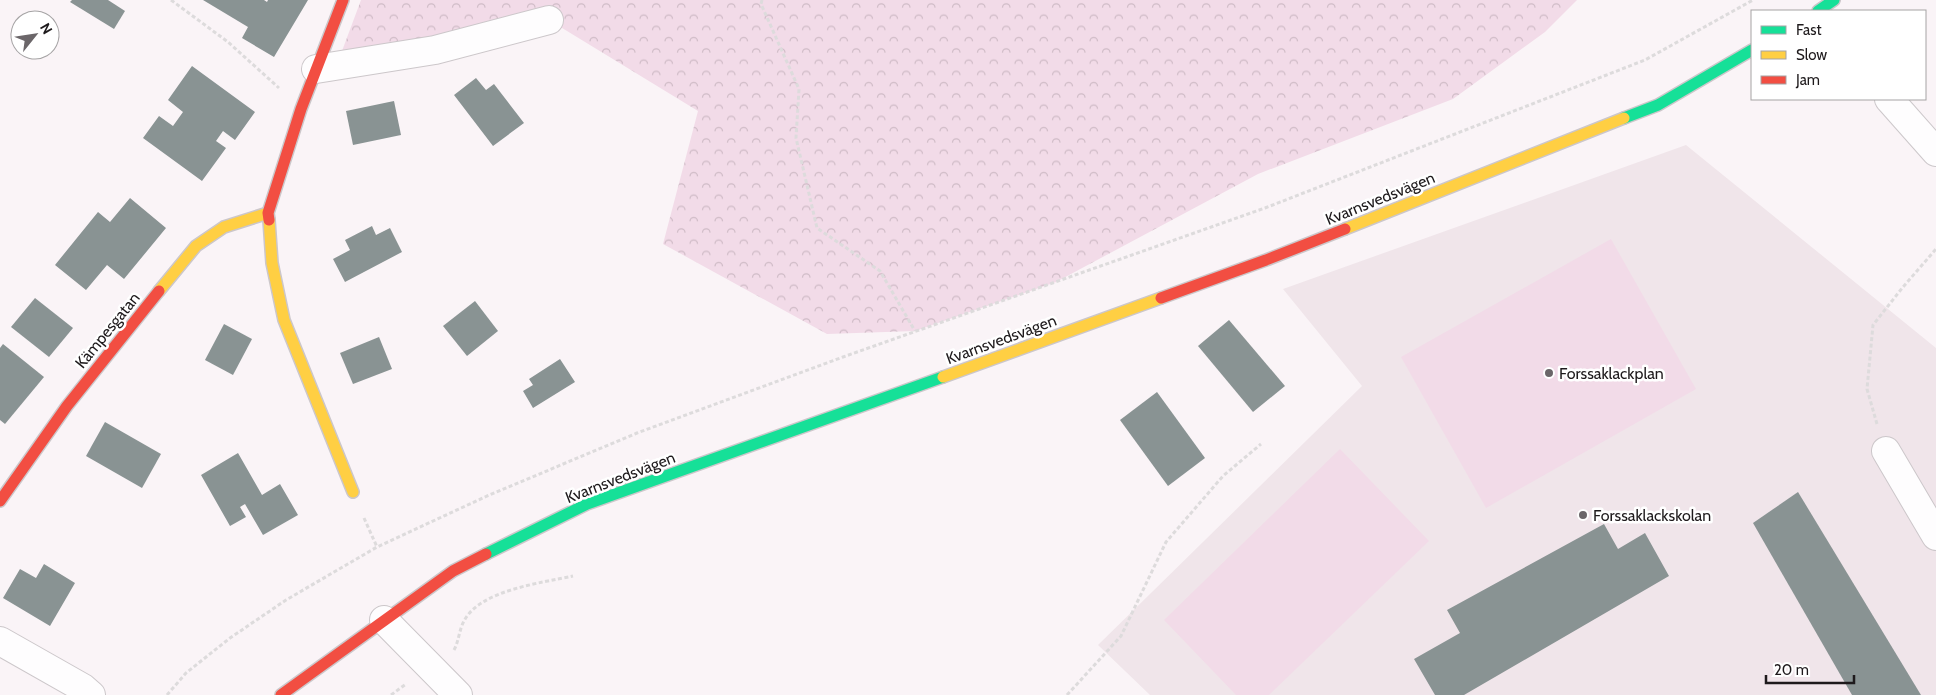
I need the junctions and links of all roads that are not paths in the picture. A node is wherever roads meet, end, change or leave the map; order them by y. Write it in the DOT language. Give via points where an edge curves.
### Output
graph roads {
  1 [pos="343,0"];
  2 [pos="548,20"];
  3 [pos="1751,51"];
  4 [pos="316,68"];
  5 [pos="1890,100"];
  6 [pos="1936,152"];
  7 [pos="268,213"];
  8 [pos="1886,451"];
  9 [pos="353,492"];
  10 [pos="0,501"];
  11 [pos="1936,536"];
  12 [pos="384,620"];
  13 [pos="0,641"];
  14 [pos="91,695"];
  15 [pos="281,695"];
  16 [pos="458,695"];
  1 -- 4 [label="street"];
  2 -- 4 [label="street" via="434,50"];
  3 -- 12 [label="street, Kvarnsvedsvägen" via="1658,105 1275,257 587,504 453,571"];
  4 -- 7 [label="street"];
  5 -- 6 [label="street"];
  7 -- 9 [label="street" via="272,263 284,320"];
  7 -- 10 [label="street, Kämpesgatan" via="224,227 196,246 67,406"];
  8 -- 11 [label="street"];
  12 -- 15 [label="street, Kvarnsvedsvägen"];
  12 -- 16 [label="street"];
  13 -- 14 [label="street"];
}
